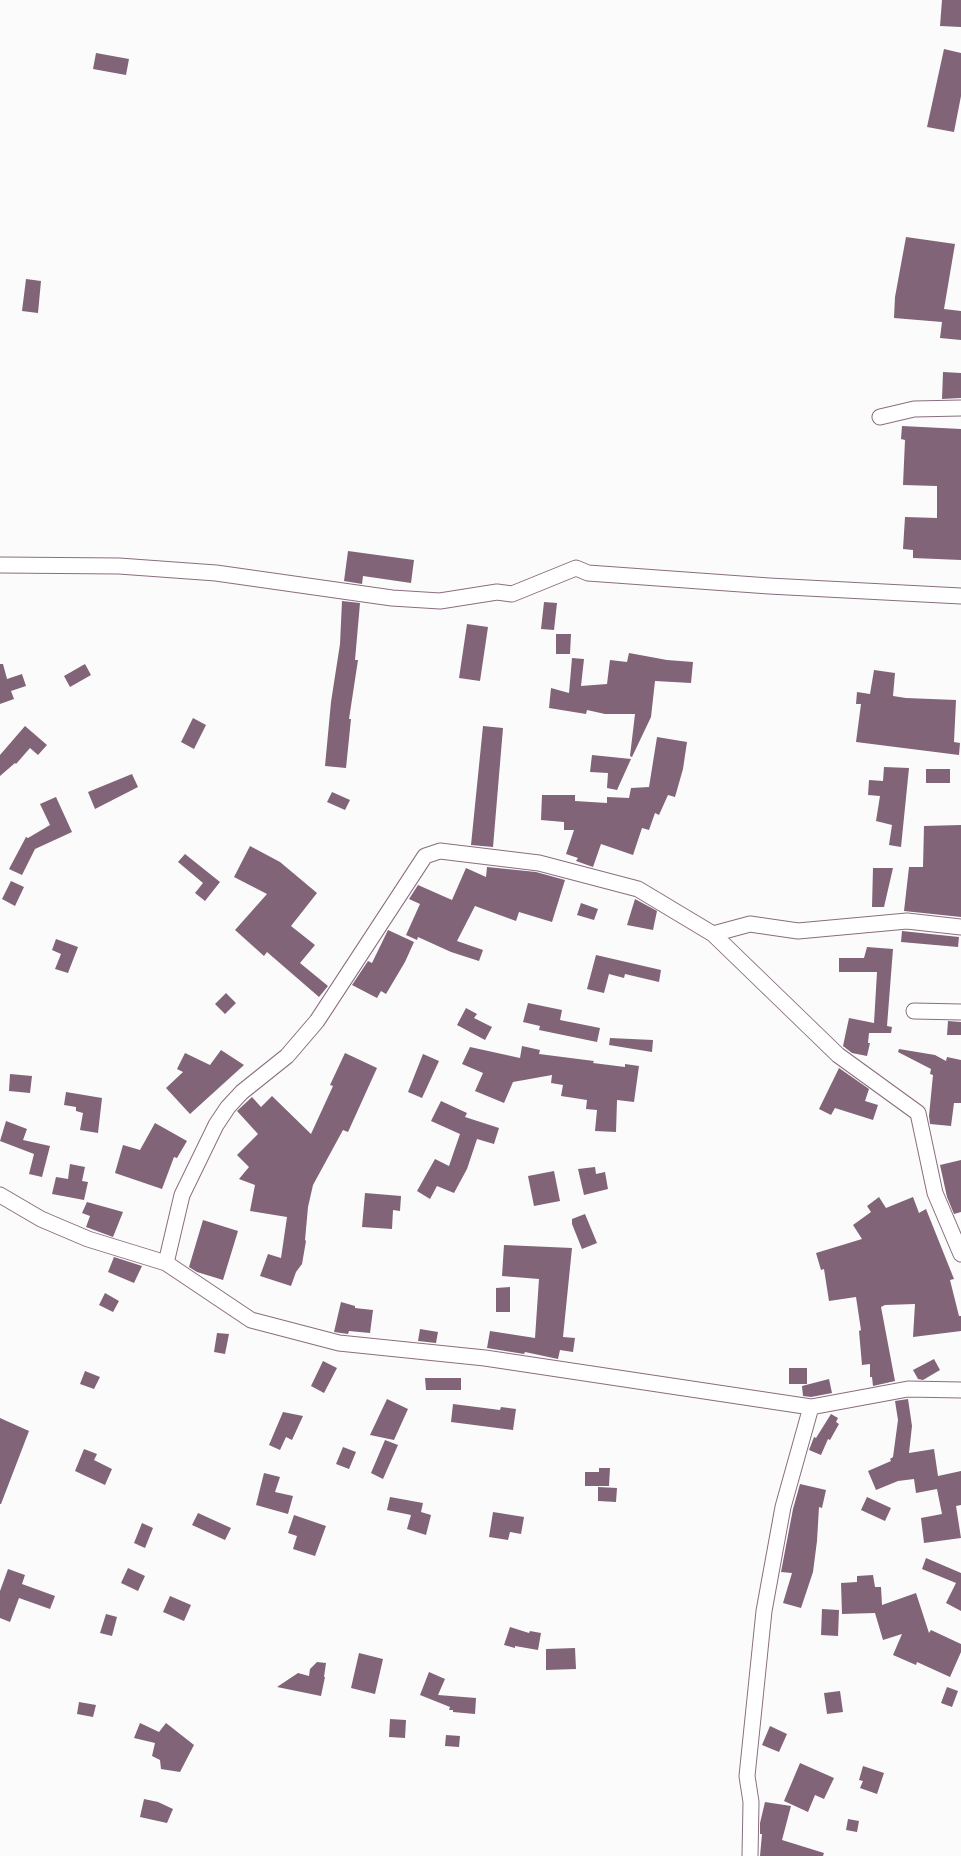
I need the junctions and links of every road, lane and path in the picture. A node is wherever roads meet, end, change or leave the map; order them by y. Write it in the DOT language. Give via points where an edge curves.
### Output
graph roads {
  1 [pos="961,408"];
  2 [pos="880,417"];
  3 [pos="0,565"];
  4 [pos="961,596"];
  5 [pos="961,927"];
  6 [pos="713,934"];
  7 [pos="914,1011"];
  8 [pos="961,1012"];
  9 [pos="0,1195"];
  10 [pos="961,1254"];
  11 [pos="166,1263"];
  12 [pos="961,1390"];
  13 [pos="811,1407"];
  14 [pos="750,1856"];
  1 -- 2 [label="street" via="914,410"];
  3 -- 4 [label="street" via="119,566 216,573 392,598 440,600 497,592 512,594 576,568 588,573"];
  5 -- 6 [label="street" via="907,921 798,931 750,924"];
  6 -- 10 [label="street" via="838,1055 918,1113 934,1193"];
  6 -- 11 [label="street" via="638,889 539,863 440,851 425,856 317,1021 287,1056 242,1092 216,1125 182,1195"];
  7 -- 8 [label="street"];
  9 -- 11 [label="street" via="41,1219 88,1239"];
  11 -- 13 [label="street" via="251,1320 339,1343 485,1358"];
  12 -- 13 [label="street" via="908,1389"];
  13 -- 14 [label="street" via="783,1507 764,1611 747,1776 751,1802"];
}
